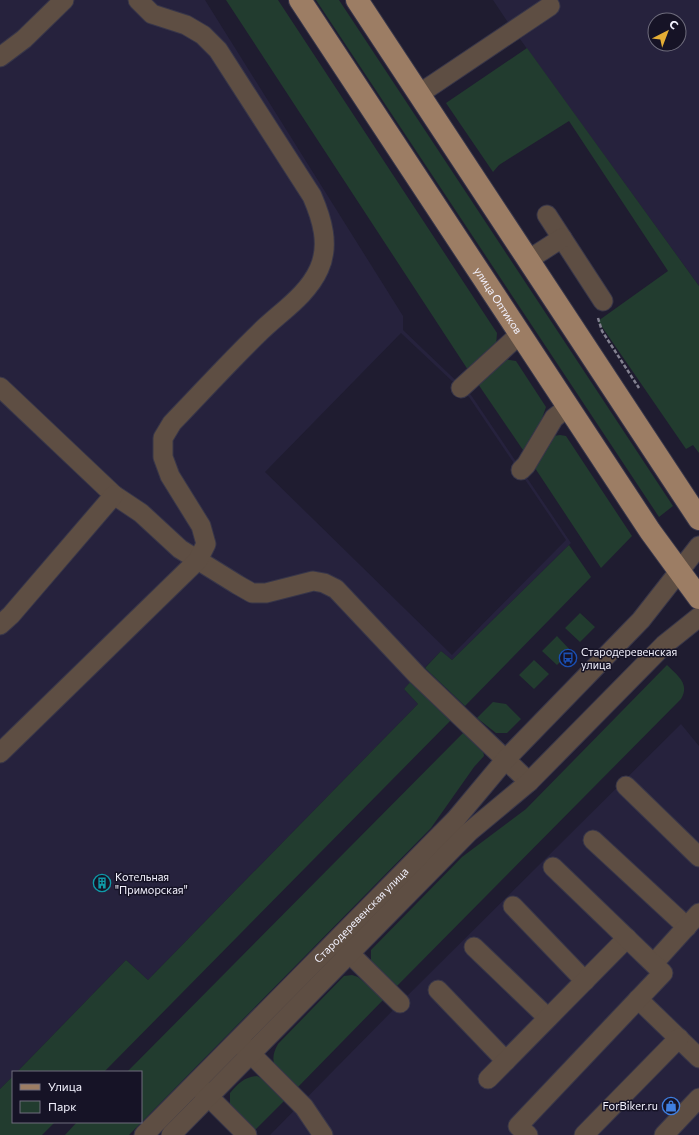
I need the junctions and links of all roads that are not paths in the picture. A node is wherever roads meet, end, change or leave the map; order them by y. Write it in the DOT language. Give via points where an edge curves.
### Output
graph roads {
  1 [pos="64,0"];
  2 [pos="138,0"];
  3 [pos="300,0"];
  4 [pos="356,0"];
  5 [pos="550,6"];
  6 [pos="0,57"];
  7 [pos="419,94"];
  8 [pos="547,215"];
  9 [pos="562,238"];
  10 [pos="528,260"];
  11 [pos="603,301"];
  12 [pos="520,334"];
  13 [pos="0,387"];
  14 [pos="461,388"];
  15 [pos="568,407"];
  16 [pos="521,470"];
  17 [pos="114,495"];
  18 [pos="699,519"];
  19 [pos="699,546"];
  20 [pos="198,560"];
  21 [pos="679,571"];
  22 [pos="699,598"];
  23 [pos="699,617"];
  24 [pos="0,625"];
  25 [pos="0,753"];
  26 [pos="506,759"];
  27 [pos="529,782"];
  28 [pos="626,786"];
  29 [pos="593,840"];
  30 [pos="699,857"];
  31 [pos="552,867"];
  32 [pos="513,906"];
  33 [pos="699,913"];
  34 [pos="687,928"];
  35 [pos="627,938"];
  36 [pos="336,941"];
  37 [pos="474,947"];
  38 [pos="349,954"];
  39 [pos="654,964"];
  40 [pos="585,981"];
  41 [pos="438,990"];
  42 [pos="638,999"];
  43 [pos="400,1003"];
  44 [pos="548,1018"];
  45 [pos="678,1038"];
  46 [pos="238,1040"];
  47 [pos="251,1054"];
  48 [pos="699,1058"];
  49 [pos="506,1061"];
  50 [pos="488,1079"];
  51 [pos="195,1084"];
  52 [pos="208,1097"];
  53 [pos="699,1098"];
  54 [pos="144,1135"];
  55 [pos="171,1135"];
  56 [pos="247,1135"];
  57 [pos="323,1135"];
  58 [pos="528,1135"];
  59 [pos="584,1135"];
  60 [pos="664,1135"];
  1 -- 6 [label="street" via="24,39"];
  2 -- 20 [label="street" via="152,14 186,25 203,35 218,50 312,196 322,219 324,244 319,269 304,292 258,333 172,422 163,438 163,457 170,476 201,526 206,544"];
  3 -- 12 [label="main road, улица Оптиков"];
  4 -- 7 [label="main road"];
  5 -- 7 [label="street"];
  7 -- 10 [label="main road"];
  8 -- 9 [label="street"];
  9 -- 10 [label="street"];
  9 -- 11 [label="street"];
  10 -- 18 [label="main road"];
  12 -- 14 [label="street"];
  12 -- 15 [label="main road, улица Оптиков"];
  13 -- 17 [label="street"];
  15 -- 16 [label="street" via="554,418"];
  15 -- 21 [label="main road, улица Оптиков"];
  17 -- 20 [label="street" via="141,513 180,549"];
  17 -- 24 [label="street"];
  19 -- 21 [label="street, Стародеревенская улица"];
  20 -- 25 [label="street"];
  20 -- 26 [label="street" via="252,593 266,593 313,581 336,589 417,675"];
  21 -- 22 [label="main road, улица Оптиков"];
  21 -- 26 [label="street, Стародеревенская улица" via="641,620"];
  23 -- 27 [label="street, Стародеревенская улица" via="664,645"];
  26 -- 27 [label="street"];
  26 -- 36 [label="street, Стародеревенская улица" via="455,820"];
  27 -- 38 [label="street, Стародеревенская улица" via="469,832"];
  28 -- 30 [label="street"];
  29 -- 34 [label="street"];
  31 -- 35 [label="street"];
  32 -- 40 [label="street"];
  33 -- 34 [label="street"];
  34 -- 39 [label="street"];
  35 -- 39 [label="street"];
  35 -- 40 [label="street"];
  36 -- 38 [label="street"];
  36 -- 46 [label="street, Стародеревенская улица"];
  37 -- 44 [label="street"];
  38 -- 43 [label="street"];
  38 -- 47 [label="street, Стародеревенская улица"];
  39 -- 42 [label="street" via="663,973"];
  40 -- 44 [label="street"];
  41 -- 49 [label="street"];
  42 -- 45 [label="street"];
  42 -- 58 [label="street" via="518,1126"];
  44 -- 49 [label="street"];
  45 -- 48 [label="street"];
  45 -- 59 [label="street"];
  46 -- 47 [label="street"];
  46 -- 51 [label="street, Стародеревенская улица"];
  47 -- 52 [label="street, Стародеревенская улица"];
  47 -- 57 [label="street" via="304,1107"];
  49 -- 50 [label="street"];
  51 -- 52 [label="street"];
  51 -- 54 [label="street, Стародеревенская улица"];
  52 -- 55 [label="street, Стародеревенская улица"];
  52 -- 56 [label="street"];
  53 -- 60 [label="street"];
}
